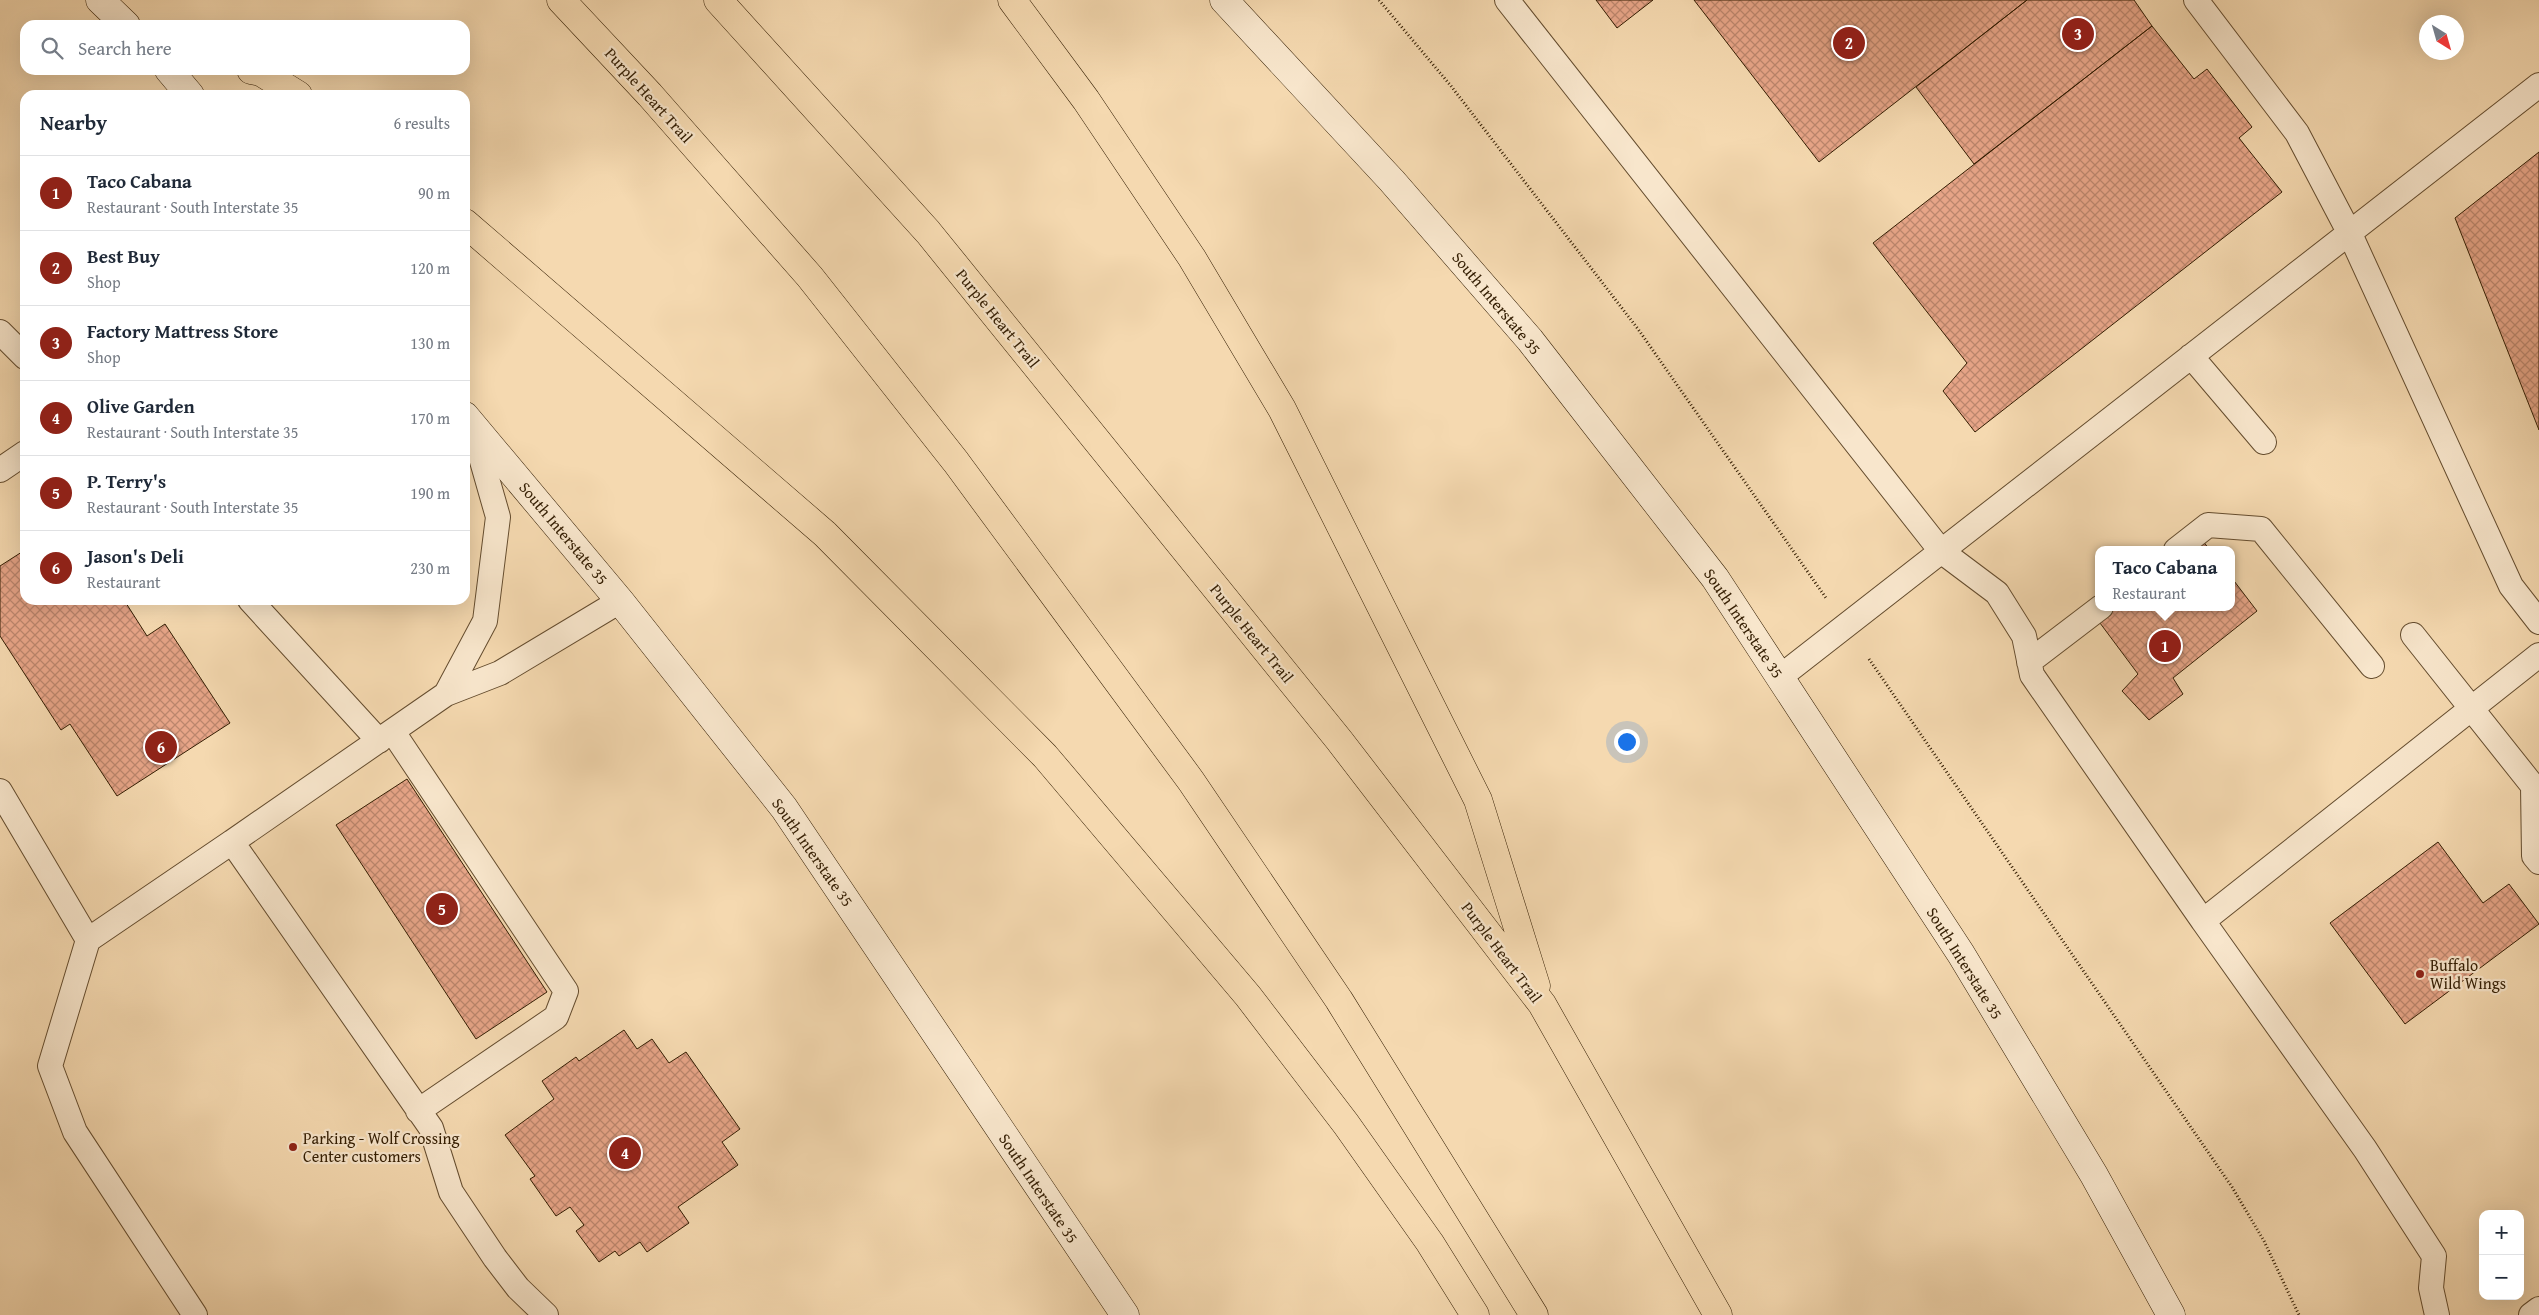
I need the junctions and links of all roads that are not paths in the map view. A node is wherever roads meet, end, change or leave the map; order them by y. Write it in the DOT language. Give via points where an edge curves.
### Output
graph roads {
  1 [pos="100,0"];
  2 [pos="560,0"];
  3 [pos="718,0"];
  4 [pos="1012,0"];
  5 [pos="1224,0"];
  6 [pos="1507,0"];
  7 [pos="2196,0"];
  8 [pos="121,20"];
  9 [pos="172,75"];
  10 [pos="266,75"];
  11 [pos="2539,85"];
  12 [pos="186,90"];
  13 [pos="290,90"];
  14 [pos="470,227"];
  15 [pos="2350,234"];
  16 [pos="0,332"];
  17 [pos="20,353"];
  18 [pos="2191,356"];
  19 [pos="470,421"];
  20 [pos="470,423"];
  21 [pos="2264,442"];
  22 [pos="20,456"];
  23 [pos="0,470"];
  24 [pos="2181,546"];
  25 [pos="1941,551"];
  26 [pos="620,601"];
  27 [pos="255,605"];
  28 [pos="2096,611"];
  29 [pos="2539,622"];
  30 [pos="2413,635"];
  31 [pos="2539,655"];
  32 [pos="2029,662"];
  33 [pos="2372,666"];
  34 [pos="1780,677"];
  35 [pos="446,694"];
  36 [pos="2472,708"];
  37 [pos="386,737"];
  38 [pos="0,791"];
  39 [pos="232,842"];
  40 [pos="2539,862"];
  41 [pos="2202,921"];
  42 [pos="88,940"];
  43 [pos="1542,1004"];
  44 [pos="418,1111"];
  45 [pos="2539,1309"];
  46 [pos="195,1315"];
  47 [pos="546,1315"];
  48 [pos="1124,1315"];
  49 [pos="1475,1315"];
  50 [pos="1534,1315"];
  51 [pos="1718,1315"];
  52 [pos="2171,1315"];
  53 [pos="2437,1315"];
  54 [pos="2531,1315"];
  1 -- 8 [label="main road"];
  2 -- 50 [label="highway, Purple Heart Trail" via="650,95 810,277 956,462 1191,781 1338,1000"];
  3 -- 43 [label="highway, Purple Heart Trail" via="928,232 1339,740"];
  4 -- 43 [label="highway" via="1086,100 1192,258 1282,410 1478,800"];
  5 -- 34 [label="main road, South Interstate 35" via="1392,181 1530,340 1715,578"];
  6 -- 25 [label="lane"];
  7 -- 15 [label="lane" via="2297,133"];
  9 -- 12 [label="main road"];
  10 -- 13 [label="highway"];
  11 -- 15 [label="lane"];
  14 -- 49 [label="highway" via="826,534 1045,756 1248,996 1346,1124 1430,1243"];
  15 -- 18 [label="lane"];
  15 -- 29 [label="lane" via="2512,586"];
  16 -- 17 [label="lane"];
  18 -- 21 [label="lane"];
  18 -- 25 [label="lane"];
  19 -- 26 [label="main road, South Interstate 35"];
  20 -- 35 [label="lane" via="498,517 485,621"];
  22 -- 23 [label="lane"];
  24 -- 33 [label="lane" via="2208,525 2261,529"];
  25 -- 32 [label="lane" via="1997,593 2024,636"];
  25 -- 34 [label="lane"];
  26 -- 35 [label="lane" via="500,673"];
  26 -- 48 [label="main road, South Interstate 35" via="784,808"];
  27 -- 37 [label="lane"];
  28 -- 32 [label="lane"];
  30 -- 36 [label="lane"];
  31 -- 36 [label="lane"];
  32 -- 41 [label="lane" via="2032,675"];
  34 -- 52 [label="main road, South Interstate 35" via="1961,954 2094,1175"];
  35 -- 37 [label="lane"];
  36 -- 40 [label="lane" via="2533,786 2534,856"];
  36 -- 41 [label="lane"];
  37 -- 39 [label="lane"];
  37 -- 44 [label="lane" via="566,991 556,1016"];
  38 -- 42 [label="lane"];
  39 -- 42 [label="lane"];
  39 -- 44 [label="lane"];
  41 -- 53 [label="lane" via="2366,1149 2434,1256 2431,1288"];
  42 -- 46 [label="lane" via="50,1066 75,1132"];
  43 -- 51 [label="highway, Purple Heart Trail"];
  44 -- 47 [label="lane" via="431,1128 451,1192 501,1266"];
  45 -- 54 [label="lane"];
}
